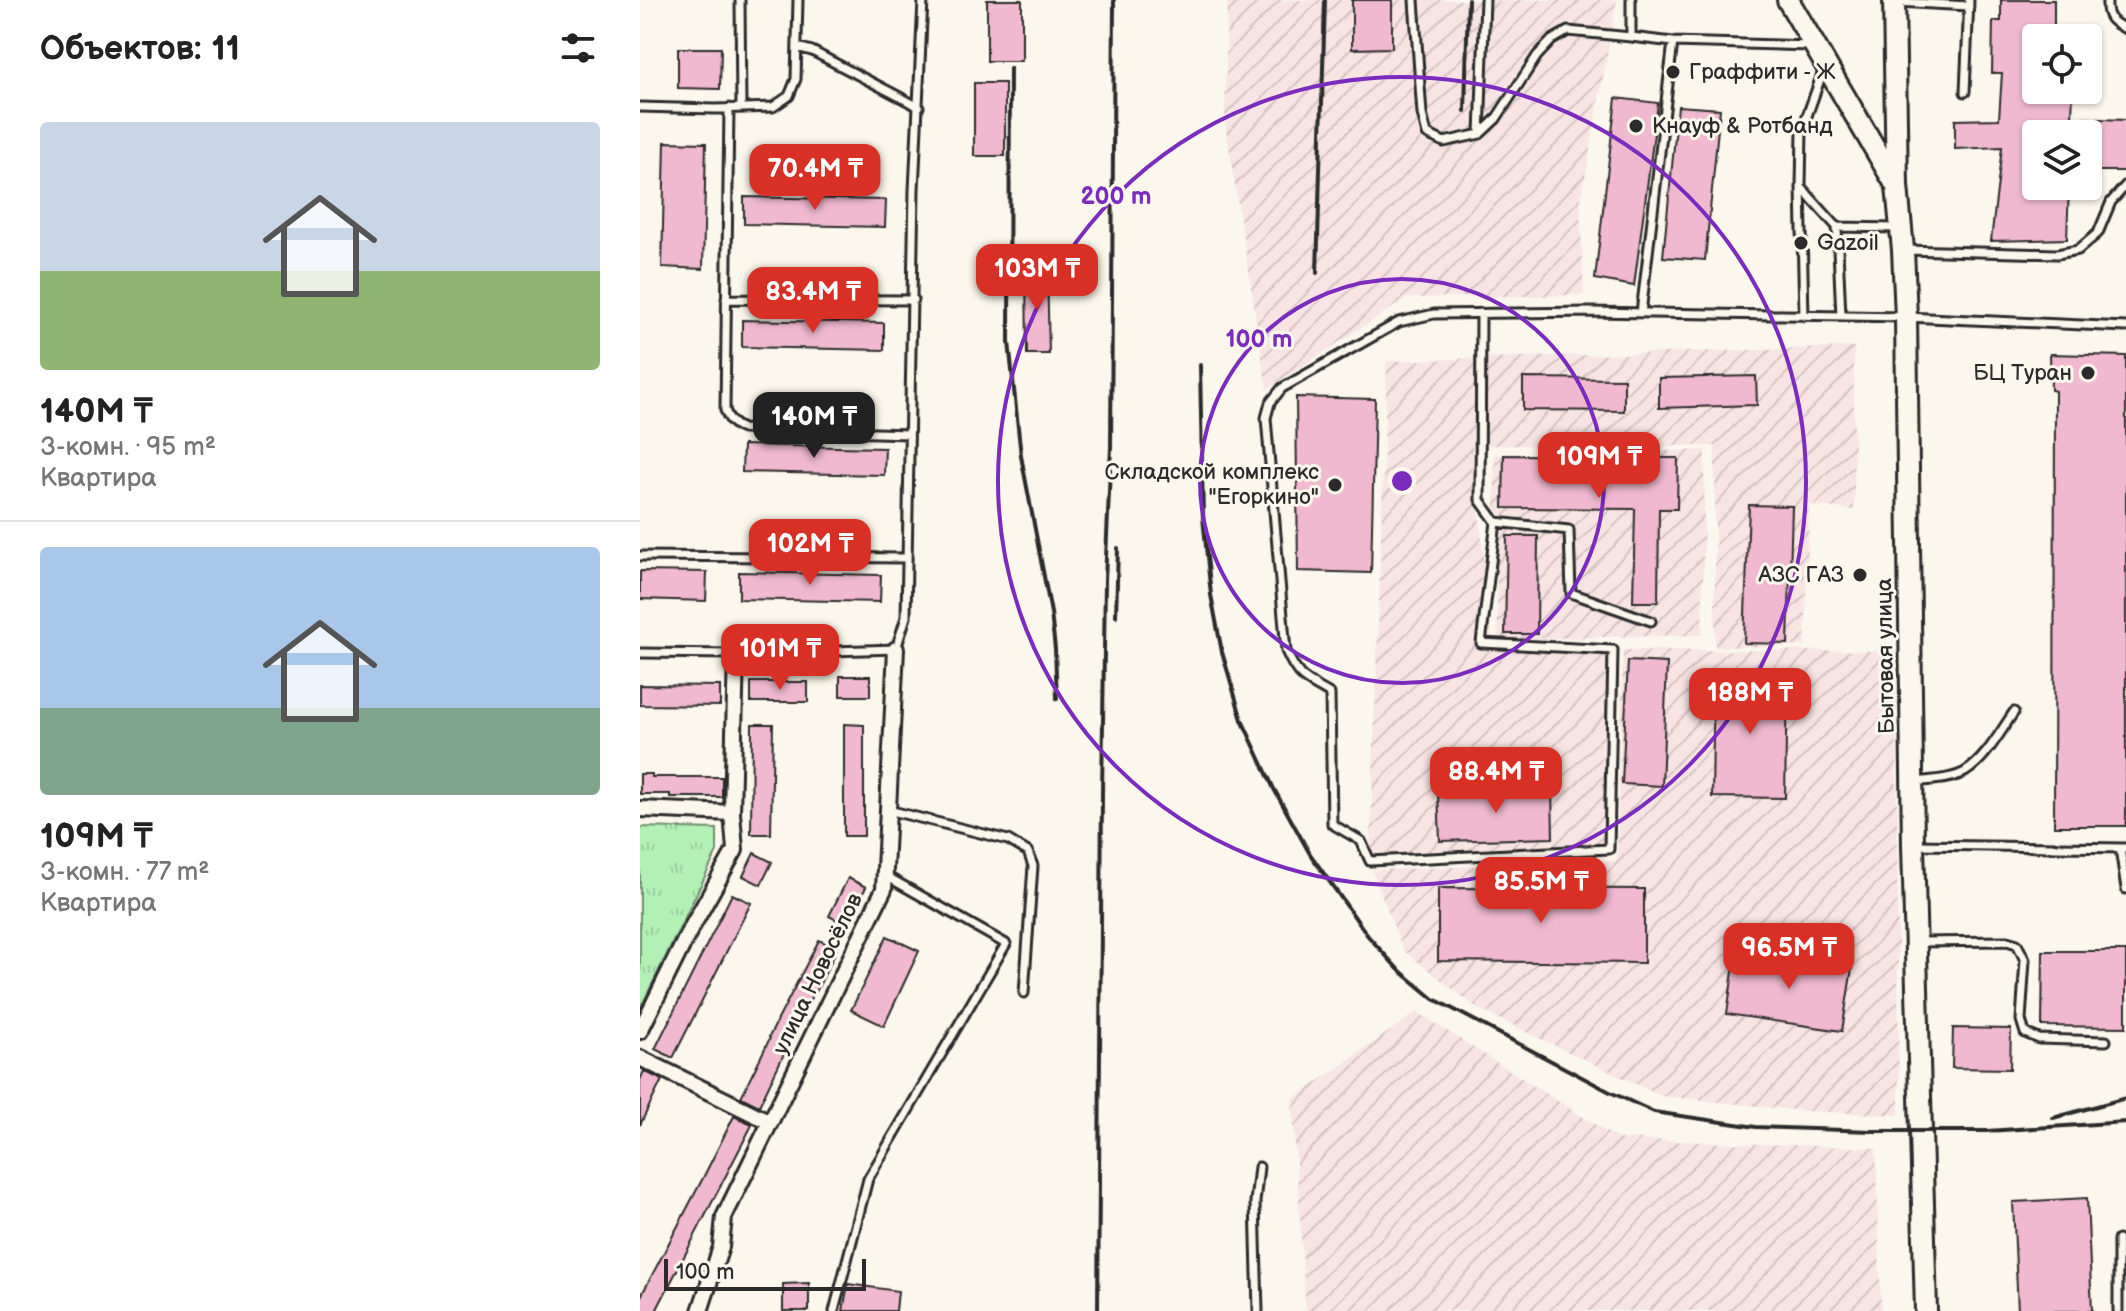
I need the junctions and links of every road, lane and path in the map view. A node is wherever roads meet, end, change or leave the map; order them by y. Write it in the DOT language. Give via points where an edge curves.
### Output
graph roads {
  1 [pos="740,0"];
  2 [pos="796,0"];
  3 [pos="923,0"];
  4 [pos="1414,0"];
  5 [pos="1485,0"];
  6 [pos="1631,0"];
  7 [pos="1788,0"];
  8 [pos="2107,0"];
  9 [pos="1894,1"];
  10 [pos="1969,3"];
  11 [pos="2126,29"];
  12 [pos="1631,37"];
  13 [pos="1673,42"];
  14 [pos="1814,46"];
  15 [pos="797,47"];
  16 [pos="1825,65"];
  17 [pos="1965,92"];
  18 [pos="640,107"];
  19 [pos="919,107"];
  20 [pos="729,108"];
  21 [pos="741,108"];
  22 [pos="1480,134"];
  23 [pos="2126,185"];
  24 [pos="1897,186"];
  25 [pos="1801,187"];
  26 [pos="1837,227"];
  27 [pos="1901,228"];
  28 [pos="1903,250"];
  29 [pos="726,299"];
  30 [pos="914,300"];
  31 [pos="1481,313"];
  32 [pos="1641,313"];
  33 [pos="1804,316"];
  34 [pos="1841,316"];
  35 [pos="1906,317"];
  36 [pos="2126,327"];
  37 [pos="909,434"];
  38 [pos="1496,522"];
  39 [pos="640,556"];
  40 [pos="907,558"];
  41 [pos="1651,621"];
  42 [pos="896,649"];
  43 [pos="640,653"];
  44 [pos="736,654"];
  45 [pos="2014,712"];
  46 [pos="1912,783"];
  47 [pos="640,809"];
  48 [pos="888,810"];
  49 [pos="732,813"];
  50 [pos="1913,845"];
  51 [pos="2123,848"];
  52 [pos="884,875"];
  53 [pos="2126,889"];
  54 [pos="1916,942"];
  55 [pos="1024,993"];
  56 [pos="640,1031"];
  57 [pos="2106,1041"];
  58 [pos="640,1058"];
  59 [pos="770,1122"];
  60 [pos="1259,1167"];
  61 [pos="2118,1240"];
  62 [pos="700,1311"];
  63 [pos="834,1311"];
  64 [pos="1258,1311"];
  65 [pos="1926,1311"];
  66 [pos="2118,1311"];
  1 -- 21 [label="lane"];
  2 -- 15 [label="lane"];
  3 -- 19 [label="lane"];
  4 -- 22 [label="lane" via="1427,134 1444,142"];
  5 -- 22 [label="lane"];
  6 -- 12 [label="lane"];
  7 -- 14 [label="main road"];
  8 -- 11 [label="lane" via="2106,11"];
  9 -- 10 [label="lane"];
  9 -- 24 [label="main road, Бытовая улица"];
  10 -- 17 [label="lane"];
  12 -- 13 [label="lane"];
  12 -- 22 [label="lane" via="1568,31 1552,40"];
  13 -- 14 [label="lane"];
  13 -- 32 [label="lane"];
  14 -- 16 [label="main road"];
  15 -- 19 [label="lane"];
  15 -- 21 [label="lane" via="796,79 789,96 773,107"];
  16 -- 24 [label="main road"];
  16 -- 25 [label="lane" via="1802,130"];
  18 -- 20 [label="lane"];
  19 -- 30 [label="lane"];
  20 -- 21 [label="lane"];
  20 -- 29 [label="lane"];
  23 -- 28 [label="lane" via="2111,202 2098,233 2078,250"];
  24 -- 27 [label="main road, Бытовая улица"];
  25 -- 26 [label="lane"];
  25 -- 33 [label="lane"];
  26 -- 27 [label="lane"];
  26 -- 34 [label="lane"];
  27 -- 28 [label="main road, Бытовая улица"];
  28 -- 35 [label="main road, Бытовая улица"];
  29 -- 30 [label="lane"];
  29 -- 37 [label="lane" via="725,410 734,425"];
  30 -- 37 [label="lane"];
  31 -- 32 [label="lane"];
  31 -- 38 [label="lane" via="1480,500"];
  31 -- 38 [label="lane" via="1434,314 1399,322 1282,388 1266,418 1286,651 1301,677 1330,694 1332,824 1361,841 1370,861 1609,849 1613,650 1481,643"];
  32 -- 33 [label="lane"];
  33 -- 34 [label="lane"];
  34 -- 35 [label="lane"];
  35 -- 36 [label="lane"];
  35 -- 46 [label="main road, Бытовая улица"];
  37 -- 40 [label="lane"];
  38 -- 41 [label="lane" via="1569,530 1571,593"];
  39 -- 40 [label="lane"];
  40 -- 42 [label="lane" via="906,617"];
  42 -- 44 [label="lane"];
  42 -- 48 [label="street, улица Новосёлов"];
  43 -- 44 [label="lane"];
  44 -- 49 [label="street"];
  45 -- 46 [label="lane" via="1978,762 1963,773"];
  46 -- 50 [label="main road, Бытовая улица"];
  47 -- 49 [label="street"];
  48 -- 52 [label="street, улица Новосёлов"];
  48 -- 55 [label="lane" via="1008,840 1028,852 1033,866"];
  49 -- 56 [label="street" via="735,850"];
  50 -- 51 [label="lane"];
  50 -- 54 [label="main road, Бытовая улица"];
  51 -- 53 [label="lane"];
  52 -- 59 [label="street, улица Новосёлов" via="884,889"];
  52 -- 63 [label="lane" via="1006,944 868,1179"];
  54 -- 57 [label="lane" via="2017,944 2025,960 2025,1033 2039,1039"];
  54 -- 65 [label="main road, Бытовая улица"];
  58 -- 59 [label="street"];
  59 -- 62 [label="street, улица Новосёлов" via="724,1217 721,1247"];
  60 -- 64 [label="lane"];
  61 -- 66 [label="lane"];
}
